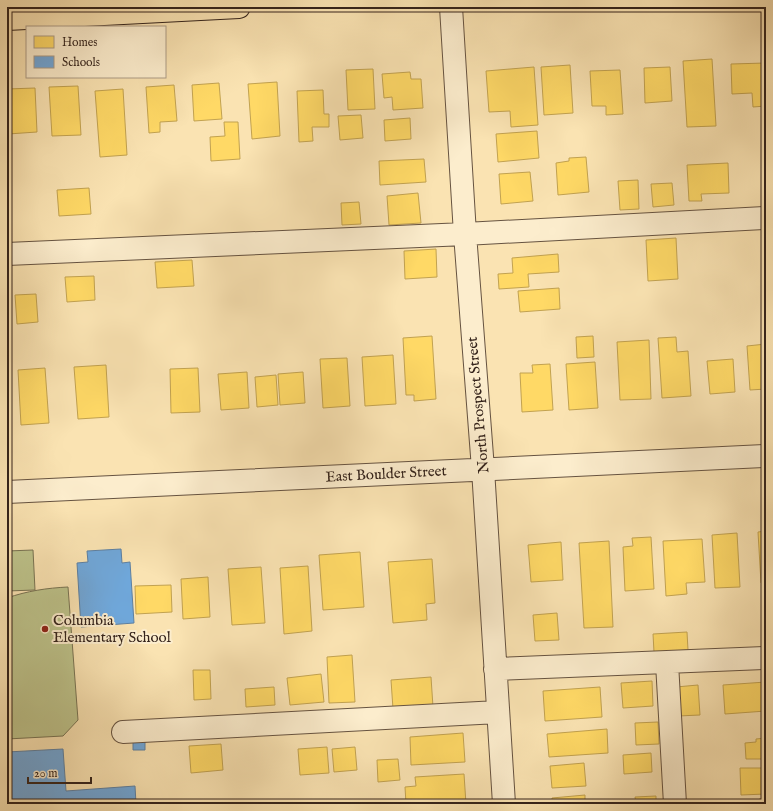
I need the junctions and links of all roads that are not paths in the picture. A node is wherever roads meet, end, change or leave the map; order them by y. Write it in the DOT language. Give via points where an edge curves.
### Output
graph roads {
  1 [pos="239,7"];
  2 [pos="451,7"];
  3 [pos="143,9"];
  4 [pos="7,19"];
  5 [pos="766,218"];
  6 [pos="465,234"];
  7 [pos="7,254"];
  8 [pos="766,456"];
  9 [pos="484,469"];
  10 [pos="7,492"];
  11 [pos="766,658"];
  12 [pos="667,663"];
  13 [pos="495,669"];
  14 [pos="498,712"];
  15 [pos="124,732"];
  16 [pos="504,804"];
  17 [pos="675,804"];
  1 -- 3 [label="main road"];
  2 -- 6 [label="street, North Prospect Street"];
  3 -- 4 [label="main road"];
  5 -- 6 [label="street"];
  6 -- 7 [label="street"];
  6 -- 9 [label="street, North Prospect Street"];
  8 -- 9 [label="street, East Boulder Street"];
  9 -- 10 [label="street, East Boulder Street"];
  9 -- 13 [label="street, North Prospect Street"];
  11 -- 12 [label="street"];
  12 -- 13 [label="street"];
  12 -- 17 [label="street"];
  13 -- 14 [label="street, North Prospect Street"];
  14 -- 15 [label="street"];
  14 -- 16 [label="street, North Prospect Street"];
}
